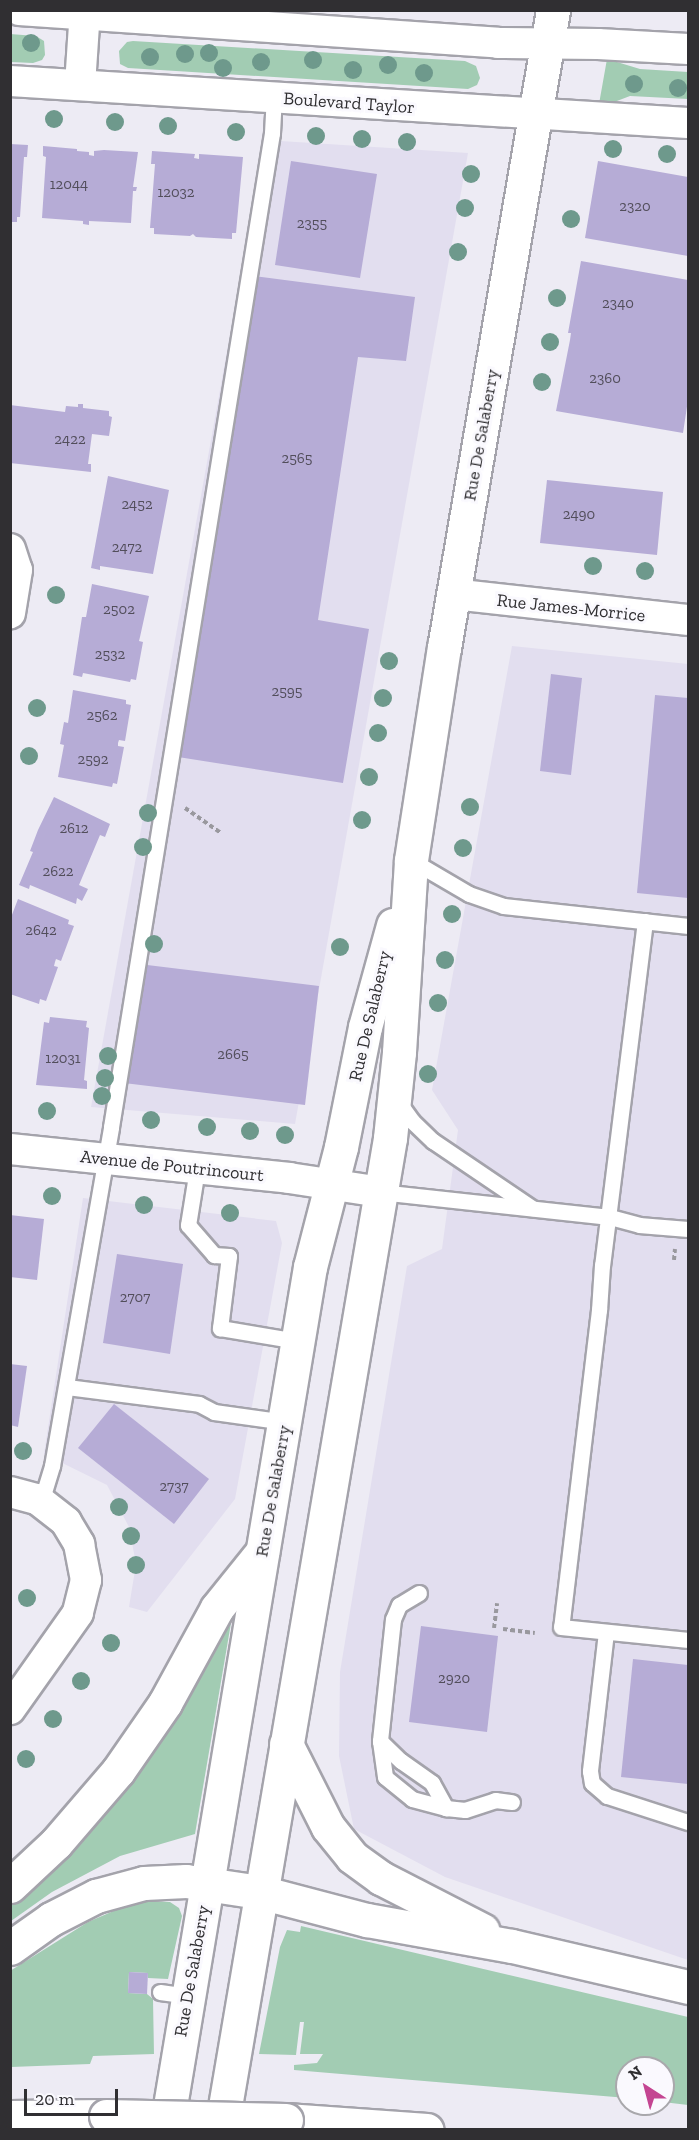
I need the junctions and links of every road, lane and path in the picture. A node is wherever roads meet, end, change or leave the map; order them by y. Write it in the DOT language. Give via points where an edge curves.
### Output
graph roads {
  1 [pos="19,10"];
  2 [pos="553,10"];
  3 [pos="85,12"];
  4 [pos="547,43"];
  5 [pos="688,49"];
  6 [pos="10,81"];
  7 [pos="80,85"];
  8 [pos="274,98"];
  9 [pos="534,114"];
  10 [pos="688,123"];
  11 [pos="10,549"];
  12 [pos="453,594"];
  13 [pos="10,613"];
  14 [pos="688,620"];
  15 [pos="164,803"];
  16 [pos="221,833"];
  17 [pos="411,860"];
  18 [pos="645,921"];
  19 [pos="688,926"];
  20 [pos="395,1098"];
  21 [pos="10,1149"];
  22 [pos="105,1158"];
  23 [pos="197,1168"];
  24 [pos="332,1184"];
  25 [pos="380,1192"];
  26 [pos="534,1209"];
  27 [pos="610,1217"];
  28 [pos="688,1229"];
  29 [pos="298,1341"];
  30 [pos="67,1387"];
  31 [pos="285,1422"];
  32 [pos="10,1492"];
  33 [pos="41,1502"];
  34 [pos="262,1552"];
  35 [pos="418,1593"];
  36 [pos="497,1603"];
  37 [pos="494,1628"];
  38 [pos="503,1629"];
  39 [pos="606,1632"];
  40 [pos="535,1633"];
  41 [pos="688,1640"];
  42 [pos="10,1709"];
  43 [pos="381,1741"];
  44 [pos="286,1744"];
  45 [pos="512,1802"];
  46 [pos="446,1808"];
  47 [pos="688,1822"];
  48 [pos="207,1882"];
  49 [pos="10,1886"];
  50 [pos="260,1892"];
  51 [pos="512,1946"];
  52 [pos="10,1948"];
  53 [pos="688,1987"];
  54 [pos="10,2117"];
  55 [pos="166,2130"];
  56 [pos="220,2130"];
  57 [pos="427,2130"];
  1 -- 3 [label="street"];
  2 -- 4 [label="main road, Rue De Salaberry"];
  3 -- 4 [label="street" via="498,43"];
  3 -- 7 [label="street"];
  4 -- 5 [label="street"];
  4 -- 9 [label="main road, Rue De Salaberry"];
  6 -- 7 [label="street, Boulevard Taylor"];
  7 -- 8 [label="street, Boulevard Taylor"];
  8 -- 9 [label="street, Boulevard Taylor"];
  8 -- 15 [label="lane" via="270,145"];
  9 -- 10 [label="street, Boulevard Taylor"];
  9 -- 12 [label="main road, Rue De Salaberry"];
  11 -- 13 [label="street" via="17,570"];
  12 -- 14 [label="street, Rue James-Morrice"];
  12 -- 17 [label="main road, Rue De Salaberry"];
  15 -- 16 [label="path" via="183,807"];
  15 -- 22 [label="lane"];
  17 -- 18 [label="lane" via="469,894 504,906"];
  17 -- 20 [label="main road, Rue De Salaberry"];
  17 -- 24 [label="main road, Rue De Salaberry" via="365,1027"];
  18 -- 19 [label="lane"];
  18 -- 27 [label="lane"];
  20 -- 25 [label="main road, Rue De Salaberry"];
  20 -- 26 [label="lane" via="433,1141"];
  21 -- 22 [label="street, Avenue de Poutrincourt"];
  22 -- 23 [label="street, Avenue de Poutrincourt"];
  22 -- 30 [label="lane"];
  23 -- 24 [label="street, Avenue de Poutrincourt"];
  23 -- 29 [label="lane" via="189,1225 214,1255 229,1256 220,1328"];
  24 -- 25 [label="street, Avenue de Poutrincourt"];
  24 -- 29 [label="main road, Rue De Salaberry" via="310,1267"];
  25 -- 26 [label="lane"];
  25 -- 44 [label="main road, Rue De Salaberry"];
  26 -- 27 [label="lane"];
  27 -- 28 [label="lane" via="639,1225"];
  27 -- 39 [label="lane" via="561,1627"];
  29 -- 31 [label="main road, Rue De Salaberry"];
  30 -- 31 [label="lane" via="200,1404 214,1412"];
  30 -- 33 [label="lane"];
  31 -- 34 [label="main road, Rue De Salaberry"];
  32 -- 33 [label="street"];
  33 -- 42 [label="street" via="66,1522 83,1555 86,1580 78,1614"];
  34 -- 48 [label="main road, Rue De Salaberry"];
  34 -- 49 [label="main road" via="217,1608 165,1703 124,1762 56,1844"];
  35 -- 43 [label="lane" via="399,1605 393,1619"];
  36 -- 37 [label="path"];
  38 -- 40 [label="path"];
  39 -- 41 [label="lane"];
  39 -- 47 [label="lane" via="590,1771 592,1784 606,1796"];
  43 -- 46 [label="lane" via="432,1783"];
  43 -- 46 [label="lane" via="385,1777 412,1799"];
  44 -- 50 [label="main road, Rue De Salaberry"];
  44 -- 51 [label="main road" via="328,1827 352,1857 381,1878"];
  45 -- 46 [label="lane" via="495,1800 465,1810"];
  48 -- 50 [label="main road"];
  48 -- 52 [label="main road" via="154,1881 96,1896 51,1919"];
  48 -- 55 [label="main road, Rue De Salaberry" via="174,1994"];
  50 -- 51 [label="main road" via="367,1920"];
  50 -- 56 [label="main road, Rue De Salaberry"];
  51 -- 53 [label="main road"];
  54 -- 57 [label="main road, bridge" via="286,2120"];
}
